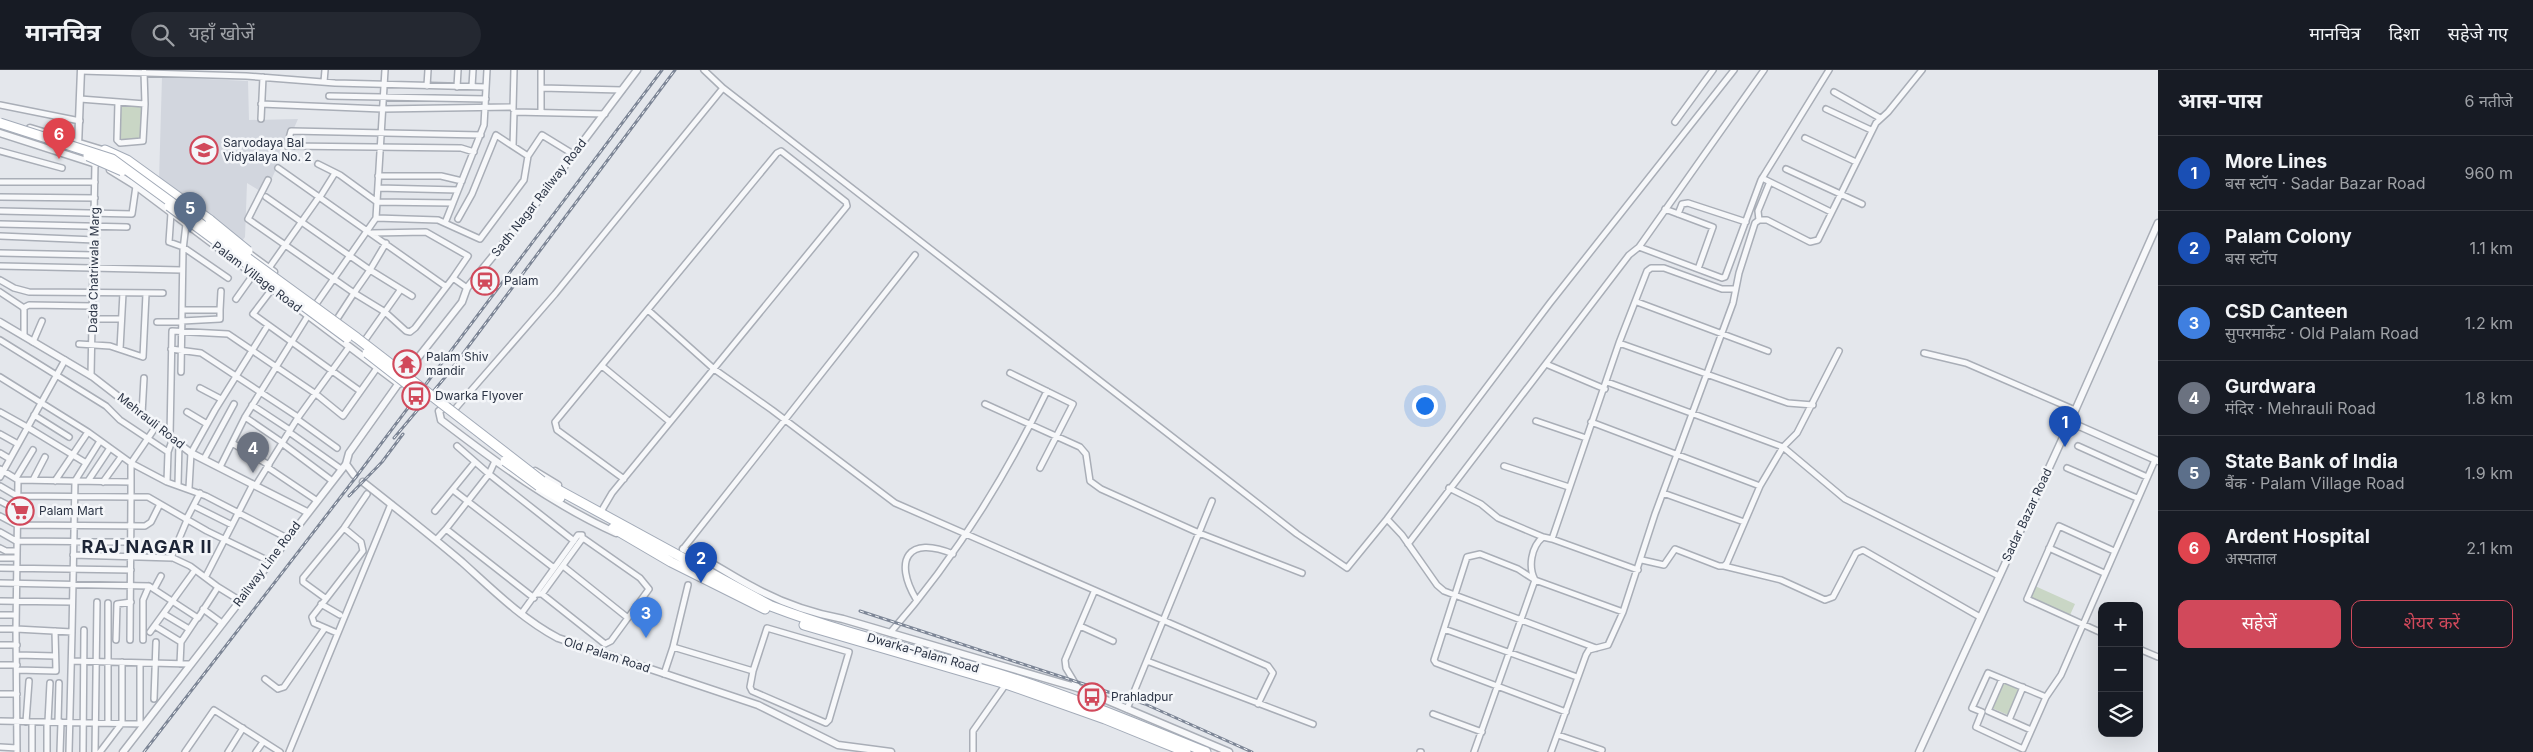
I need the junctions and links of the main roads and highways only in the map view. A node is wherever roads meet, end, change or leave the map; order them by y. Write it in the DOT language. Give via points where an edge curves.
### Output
graph roads {
  1 [pos="0,121"];
  2 [pos="0,129"];
  3 [pos="105,150"];
  4 [pos="265,268"];
  5 [pos="626,532"];
  6 [pos="646,543"];
  7 [pos="1186,752"];
  8 [pos="1206,752"];
  1 -- 4 [label="main road, bridge" via="112,159"];
  2 -- 5 [label="main road, bridge" via="95,158 119,169 354,343 532,482"];
  3 -- 4 [label="main road, bridge" via="127,160 210,220"];
  4 -- 5 [label="main road, bridge" via="542,481"];
  5 -- 6 [label="main road"];
  6 -- 7 [label="main road, Dwarka-Palam Road" via="768,611 799,623 1006,684"];
  6 -- 8 [label="main road, Dwarka-Palam Road" via="771,606 808,620 1060,694"];
}
